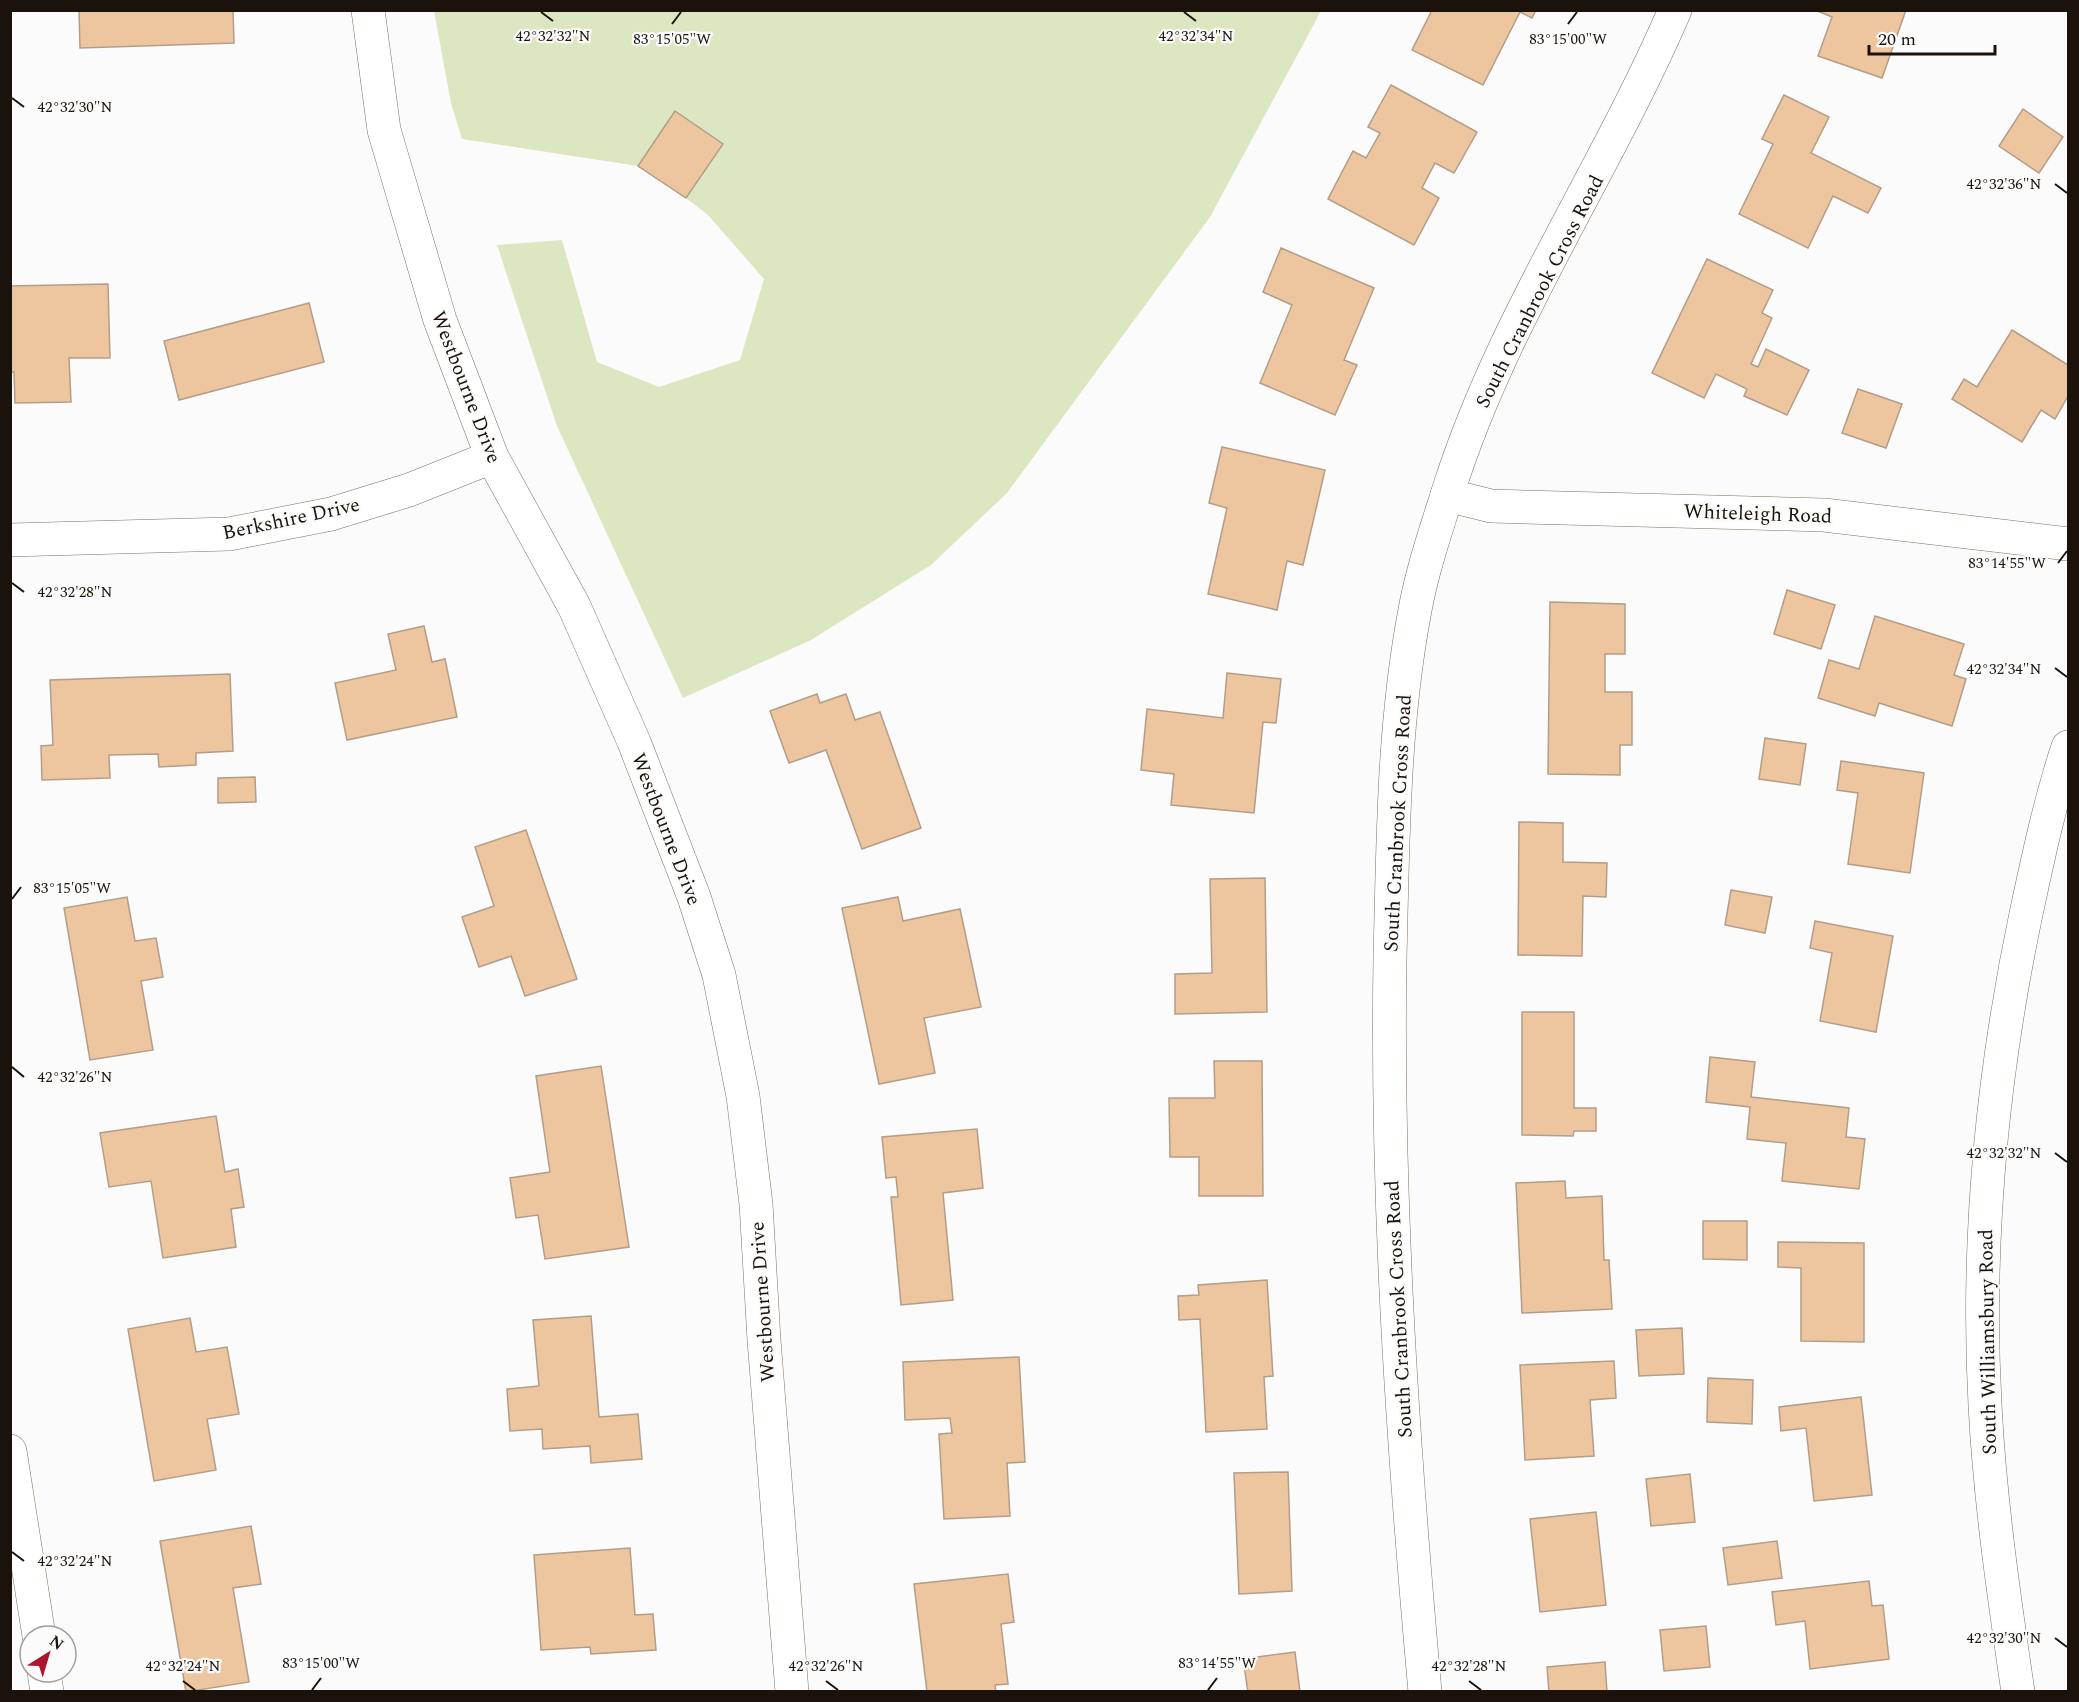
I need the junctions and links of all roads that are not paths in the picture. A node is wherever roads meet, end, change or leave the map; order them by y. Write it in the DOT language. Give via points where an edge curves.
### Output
graph roads {
  1 [pos="368,10"];
  2 [pos="1675,10"];
  3 [pos="492,457"];
  4 [pos="1447,495"];
  5 [pos="10,540"];
  6 [pos="2068,544"];
  7 [pos="2068,747"];
  8 [pos="10,1451"];
  9 [pos="37,1624"];
  10 [pos="792,1692"];
  11 [pos="1425,1692"];
  12 [pos="2018,1692"];
  1 -- 3 [label="street, Westbourne Drive" via="384,130 440,320"];
  2 -- 4 [label="street, South Cranbrook Cross Road" via="1631,108 1504,353"];
  3 -- 5 [label="street, Berkshire Drive" via="409,490 332,514 229,534"];
  3 -- 10 [label="street, Westbourne Drive" via="574,606 625,721 694,897 719,975 743,1096 756,1203"];
  4 -- 6 [label="street, Whiteleigh Road" via="1491,506 1824,515"];
  4 -- 11 [label="street, South Cranbrook Cross Road" via="1415,607 1400,719 1390,973 1393,1237 1406,1488"];
  7 -- 12 [label="street, South Williamsbury Road" via="2036,867 2007,1008 1983,1222 1985,1406 1994,1515"];
  8 -- 9 [label="street"];
}
